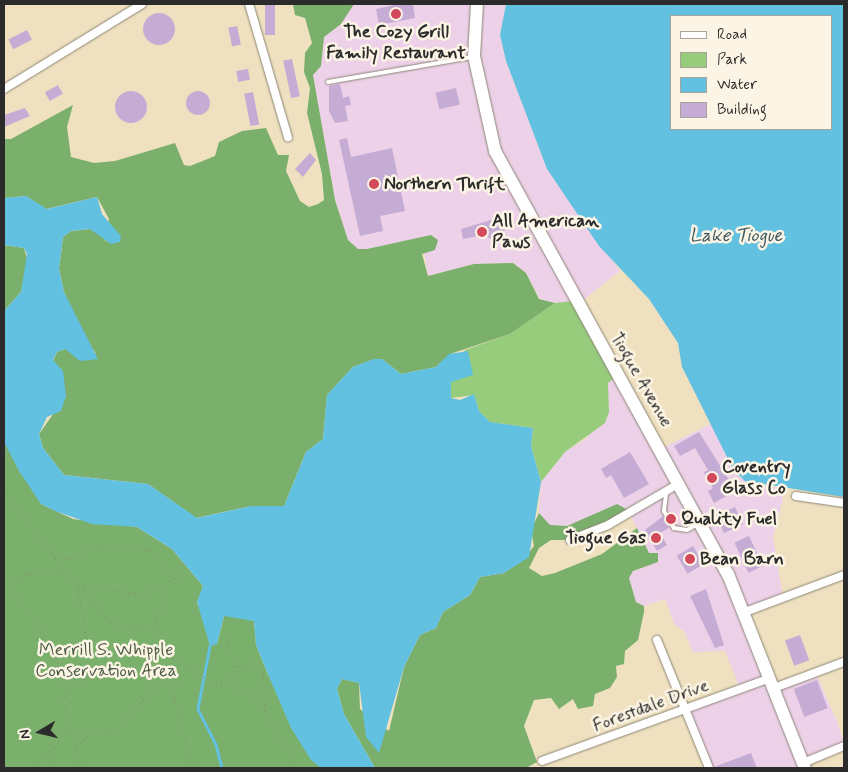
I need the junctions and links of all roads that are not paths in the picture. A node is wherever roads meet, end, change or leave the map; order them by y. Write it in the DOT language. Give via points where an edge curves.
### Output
graph roads {
  1 [pos="142,4"];
  2 [pos="250,4"];
  3 [pos="477,4"];
  4 [pos="474,56"];
  5 [pos="328,82"];
  6 [pos="4,88"];
  7 [pos="288,137"];
  8 [pos="680,483"];
  9 [pos="668,490"];
  10 [pos="796,496"];
  11 [pos="844,503"];
  12 [pos="701,522"];
  13 [pos="570,540"];
  14 [pos="844,575"];
  15 [pos="745,612"];
  16 [pos="657,640"];
  17 [pos="844,662"];
  18 [pos="772,683"];
  19 [pos="686,709"];
  20 [pos="844,746"];
  21 [pos="542,761"];
  22 [pos="804,766"];
  23 [pos="709,768"];
  1 -- 6 [label="street"];
  2 -- 7 [label="street"];
  3 -- 4 [label="main road, Tiogue Avenue"];
  4 -- 5 [label="lane"];
  4 -- 8 [label="main road, Tiogue Avenue" via="480,98 499,160"];
  8 -- 9 [label="street"];
  8 -- 12 [label="main road, Tiogue Avenue"];
  9 -- 12 [label="lane" via="663,503 674,528 687,530"];
  9 -- 13 [label="street" via="608,525"];
  10 -- 11 [label="street"];
  12 -- 15 [label="main road, Tiogue Avenue"];
  14 -- 15 [label="street"];
  15 -- 18 [label="main road, Tiogue Avenue"];
  16 -- 19 [label="street"];
  17 -- 18 [label="street, Forestdale Drive"];
  18 -- 19 [label="street, Forestdale Drive"];
  18 -- 22 [label="main road, Tiogue Avenue"];
  19 -- 21 [label="street, Forestdale Drive"];
  19 -- 23 [label="street"];
  20 -- 22 [label="street"];
}
